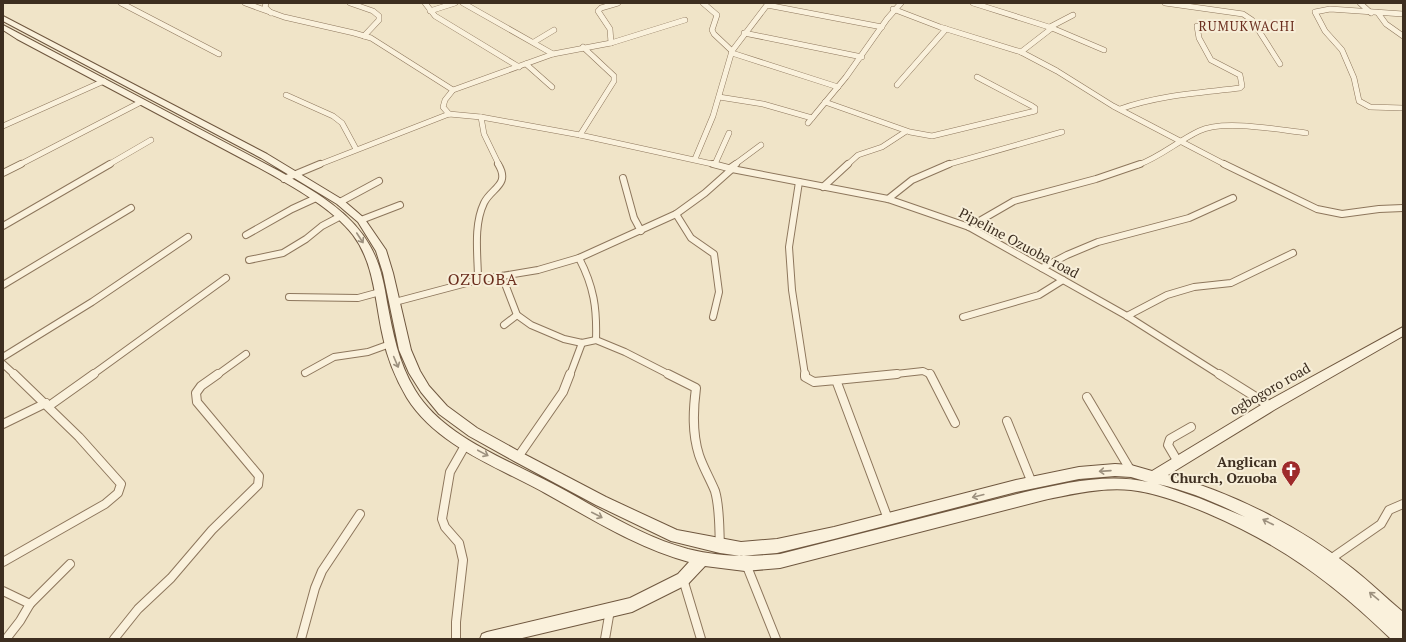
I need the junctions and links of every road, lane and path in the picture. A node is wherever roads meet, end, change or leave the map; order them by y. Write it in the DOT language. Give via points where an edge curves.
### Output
graph roads {
  1 [pos="121,3"];
  2 [pos="245,3"];
  3 [pos="266,3"];
  4 [pos="350,3"];
  5 [pos="425,3"];
  6 [pos="455,3"];
  7 [pos="463,3"];
  8 [pos="618,3"];
  9 [pos="703,3"];
  10 [pos="901,3"];
  11 [pos="973,3"];
  12 [pos="1165,3"];
  13 [pos="1198,3"];
  14 [pos="1360,3"];
  15 [pos="768,4"];
  16 [pos="1202,7"];
  17 [pos="894,9"];
  18 [pos="430,11"];
  19 [pos="271,13"];
  20 [pos="1371,13"];
  21 [pos="1378,13"];
  22 [pos="1403,14"];
  23 [pos="1072,15"];
  24 [pos="3,18"];
  25 [pos="685,20"];
  26 [pos="1197,26"];
  27 [pos="882,27"];
  28 [pos="1051,28"];
  29 [pos="946,29"];
  30 [pos="5,30"];
  31 [pos="554,30"];
  32 [pos="744,33"];
  33 [pos="364,36"];
  34 [pos="1403,36"];
  35 [pos="534,42"];
  36 [pos="612,43"];
  37 [pos="583,47"];
  38 [pos="1104,50"];
  39 [pos="732,52"];
  40 [pos="1021,52"];
  41 [pos="220,54"];
  42 [pos="554,54"];
  43 [pos="862,57"];
  44 [pos="526,64"];
  45 [pos="1280,64"];
  46 [pos="519,67"];
  47 [pos="977,76"];
  48 [pos="104,81"];
  49 [pos="897,85"];
  50 [pos="552,87"];
  51 [pos="838,87"];
  52 [pos="453,90"];
  53 [pos="286,95"];
  54 [pos="719,96"];
  55 [pos="140,102"];
  56 [pos="825,102"];
  57 [pos="1403,108"];
  58 [pos="1120,109"];
  59 [pos="448,114"];
  60 [pos="481,117"];
  61 [pos="812,118"];
  62 [pos="808,123"];
  63 [pos="3,126"];
  64 [pos="905,132"];
  65 [pos="1062,132"];
  66 [pos="729,133"];
  67 [pos="1306,133"];
  68 [pos="580,134"];
  69 [pos="151,140"];
  70 [pos="1181,142"];
  71 [pos="761,146"];
  72 [pos="356,148"];
  73 [pos="695,159"];
  74 [pos="715,164"];
  75 [pos="731,169"];
  76 [pos="3,173"];
  77 [pos="289,176"];
  78 [pos="623,178"];
  79 [pos="380,181"];
  80 [pos="799,182"];
  81 [pos="823,187"];
  82 [pos="316,198"];
  83 [pos="1233,198"];
  84 [pos="888,199"];
  85 [pos="340,202"];
  86 [pos="400,205"];
  87 [pos="131,208"];
  88 [pos="1403,208"];
  89 [pos="676,214"];
  90 [pos="341,216"];
  91 [pos="361,220"];
  92 [pos="3,226"];
  93 [pos="969,228"];
  94 [pos="642,231"];
  95 [pos="246,235"];
  96 [pos="188,238"];
  97 [pos="1293,253"];
  98 [pos="579,258"];
  99 [pos="249,260"];
  100 [pos="1042,268"];
  101 [pos="502,276"];
  102 [pos="226,278"];
  103 [pos="478,280"];
  104 [pos="1063,280"];
  105 [pos="3,285"];
  106 [pos="380,292"];
  107 [pos="289,298"];
  108 [pos="395,302"];
  109 [pos="517,316"];
  110 [pos="1128,316"];
  111 [pos="713,317"];
  112 [pos="963,317"];
  113 [pos="504,325"];
  114 [pos="1403,331"];
  115 [pos="596,340"];
  116 [pos="582,343"];
  117 [pos="390,344"];
  118 [pos="246,354"];
  119 [pos="3,357"];
  120 [pos="3,364"];
  121 [pos="305,373"];
  122 [pos="836,380"];
  123 [pos="1087,397"];
  124 [pos="48,404"];
  125 [pos="1270,406"];
  126 [pos="1007,421"];
  127 [pos="955,423"];
  128 [pos="3,424"];
  129 [pos="1191,427"];
  130 [pos="466,444"];
  131 [pos="518,457"];
  132 [pos="1178,462"];
  133 [pos="1131,471"];
  134 [pos="1153,482"];
  135 [pos="1032,483"];
  136 [pos="1403,504"];
  137 [pos="360,514"];
  138 [pos="888,519"];
  139 [pos="720,546"];
  140 [pos="703,558"];
  141 [pos="1329,560"];
  142 [pos="3,562"];
  143 [pos="70,564"];
  144 [pos="746,564"];
  145 [pos="683,578"];
  146 [pos="3,591"];
  147 [pos="30,604"];
  148 [pos="610,610"];
  149 [pos="1403,622"];
  150 [pos="6,639"];
  151 [pos="114,639"];
  152 [pos="301,639"];
  153 [pos="456,639"];
  154 [pos="487,639"];
  155 [pos="605,639"];
  156 [pos="701,639"];
  157 [pos="776,639"];
  158 [pos="1402,639"];
  1 -- 41 [label="street"];
  2 -- 19 [label="street"];
  3 -- 19 [label="street" via="265,7"];
  4 -- 33 [label="street" via="373,11 379,16 379,20"];
  5 -- 18 [label="street"];
  6 -- 18 [label="street"];
  7 -- 35 [label="street"];
  8 -- 36 [label="street" via="598,11 610,29"];
  9 -- 39 [label="street" via="717,16 712,30 714,34"];
  10 -- 17 [label="street"];
  11 -- 28 [label="street"];
  12 -- 16 [label="street"];
  13 -- 16 [label="street"];
  14 -- 20 [label="street"];
  15 -- 27 [label="street"];
  15 -- 32 [label="street"];
  16 -- 45 [label="street" via="1245,15 1252,20"];
  17 -- 27 [label="street"];
  17 -- 29 [label="street"];
  18 -- 46 [label="street"];
  19 -- 33 [label="street"];
  20 -- 21 [label="street"];
  20 -- 57 [label="street" via="1330,9 1316,12 1325,31 1342,50 1354,78 1359,101 1370,107"];
  21 -- 22 [label="street"];
  21 -- 34 [label="street" via="1386,24"];
  23 -- 28 [label="street"];
  24 -- 77 [label="main road"];
  25 -- 36 [label="street"];
  26 -- 58 [label="street" via="1199,38 1211,60 1240,75 1242,86 1152,99"];
  27 -- 43 [label="street"];
  28 -- 38 [label="street"];
  28 -- 40 [label="street"];
  29 -- 40 [label="street"];
  29 -- 49 [label="street"];
  30 -- 48 [label="main road"];
  31 -- 35 [label="street"];
  32 -- 39 [label="street"];
  32 -- 43 [label="street"];
  33 -- 52 [label="street" via="393,51"];
  35 -- 42 [label="street"];
  36 -- 37 [label="street"];
  37 -- 42 [label="street"];
  37 -- 68 [label="street" via="614,76 614,81"];
  39 -- 51 [label="street"];
  39 -- 54 [label="street"];
  40 -- 58 [label="street"];
  42 -- 44 [label="street"];
  43 -- 51 [label="street"];
  44 -- 46 [label="street"];
  44 -- 50 [label="street"];
  46 -- 52 [label="street"];
  47 -- 64 [label="street" via="1032,106 1036,111 932,136"];
  48 -- 55 [label="main road"];
  48 -- 63 [label="street"];
  51 -- 56 [label="street"];
  52 -- 59 [label="street" via="443,107"];
  53 -- 72 [label="street" via="333,116 342,123"];
  54 -- 61 [label="street" via="763,104"];
  54 -- 73 [label="street"];
  55 -- 76 [label="street"];
  55 -- 77 [label="main road" via="256,162"];
  56 -- 61 [label="street"];
  56 -- 64 [label="street"];
  58 -- 70 [label="street"];
  59 -- 60 [label="street, Pipeline Ozuoba road"];
  59 -- 72 [label="street"];
  60 -- 68 [label="street, Pipeline Ozuoba road"];
  60 -- 103 [label="street" via="487,143 502,171 498,189 482,204"];
  61 -- 62 [label="street"];
  64 -- 81 [label="street" via="882,147 858,155"];
  65 -- 84 [label="street" via="940,166 907,182"];
  66 -- 74 [label="street"];
  67 -- 70 [label="street" via="1272,128 1217,126 1200,130"];
  68 -- 73 [label="street, Pipeline Ozuoba road"];
  69 -- 92 [label="street"];
  70 -- 88 [label="street" via="1317,209 1342,214"];
  70 -- 93 [label="street" via="1152,160 1096,179 1014,200"];
  71 -- 75 [label="street"];
  72 -- 77 [label="street"];
  73 -- 74 [label="street, Pipeline Ozuoba road"];
  74 -- 75 [label="street, Pipeline Ozuoba road"];
  75 -- 80 [label="street, Pipeline Ozuoba road"];
  75 -- 89 [label="street"];
  77 -- 82 [label="main road"];
  77 -- 85 [label="main road"];
  78 -- 94 [label="street" via="634,218"];
  79 -- 85 [label="street"];
  80 -- 81 [label="street, Pipeline Ozuoba road"];
  80 -- 122 [label="street" via="789,247 792,290 806,377 814,382"];
  81 -- 84 [label="street, Pipeline Ozuoba road"];
  82 -- 90 [label="main road"];
  82 -- 95 [label="street"];
  83 -- 100 [label="street" via="1189,218 1098,242"];
  84 -- 93 [label="street, Pipeline Ozuoba road"];
  85 -- 91 [label="main road"];
  86 -- 91 [label="street"];
  87 -- 105 [label="street"];
  89 -- 94 [label="street"];
  89 -- 111 [label="street" via="691,238 714,254 719,292"];
  90 -- 99 [label="street" via="282,253"];
  90 -- 106 [label="main road, one-way" via="362,240 369,254"];
  91 -- 108 [label="main road" via="381,250"];
  93 -- 100 [label="street, Pipeline Ozuoba road"];
  94 -- 98 [label="street"];
  96 -- 119 [label="street"];
  97 -- 110 [label="street" via="1231,283 1194,287 1168,295"];
  98 -- 101 [label="street" via="538,270"];
  98 -- 115 [label="street" via="595,292"];
  100 -- 104 [label="street, Pipeline Ozuoba road"];
  101 -- 103 [label="street"];
  101 -- 109 [label="street"];
  102 -- 124 [label="street"];
  103 -- 108 [label="street"];
  104 -- 110 [label="street, Pipeline Ozuoba road"];
  104 -- 112 [label="street" via="1039,295 1015,304"];
  106 -- 107 [label="street" via="358,298"];
  106 -- 117 [label="main road"];
  108 -- 131 [label="main road" via="405,350 425,389 456,421"];
  109 -- 113 [label="street"];
  109 -- 116 [label="street" via="546,332"];
  110 -- 125 [label="street, Pipeline Ozuoba road"];
  114 -- 125 [label="main road, ogbogoro road"];
  115 -- 116 [label="street"];
  115 -- 139 [label="street" via="696,388 694,431 699,454 716,492"];
  116 -- 131 [label="street" via="563,392"];
  117 -- 121 [label="street" via="368,352 334,357"];
  117 -- 130 [label="main road, one-way" via="413,398 432,419"];
  118 -- 151 [label="street" via="201,386 196,393 197,402 258,476 258,485 212,530 171,578 138,609"];
  120 -- 124 [label="street"];
  122 -- 127 [label="street" via="923,371 930,373"];
  122 -- 138 [label="street"];
  123 -- 133 [label="street"];
  124 -- 128 [label="street"];
  124 -- 142 [label="street" via="96,453 121,484 118,493 105,504"];
  125 -- 132 [label="main road, ogbogoro road"];
  126 -- 135 [label="street"];
  129 -- 132 [label="street" via="1170,439 1168,445"];
  130 -- 140 [label="main road, one-way" via="640,536 672,550"];
  130 -- 153 [label="street" via="450,472 442,519 445,527 459,543 463,560"];
  131 -- 139 [label="main road" via="646,523 676,536"];
  132 -- 134 [label="main road, ogbogoro road"];
  133 -- 134 [label="main road"];
  133 -- 135 [label="main road, one-way" via="1079,473"];
  141 -- 134 [label="main road, one-way" via="1278,527 1230,503 1184,485"];
  134 -- 144 [label="main road" via="1086,486 1023,498 780,561"];
  134 -- 158 [label="main road" via="1183,498 1226,515 1300,555 1341,584"];
  135 -- 138 [label="main road, one-way"];
  136 -- 141 [label="street" via="1390,508 1381,524"];
  137 -- 152 [label="street" via="322,571"];
  138 -- 139 [label="main road" via="777,546 741,549"];
  140 -- 144 [label="main road"];
  140 -- 145 [label="main road"];
  149 -- 141 [label="main road, one-way"];
  143 -- 147 [label="street"];
  144 -- 157 [label="street"];
  145 -- 148 [label="main road" via="632,605"];
  145 -- 156 [label="street"];
  146 -- 147 [label="street"];
  147 -- 150 [label="street"];
  148 -- 154 [label="main road"];
  148 -- 155 [label="street"];
}
